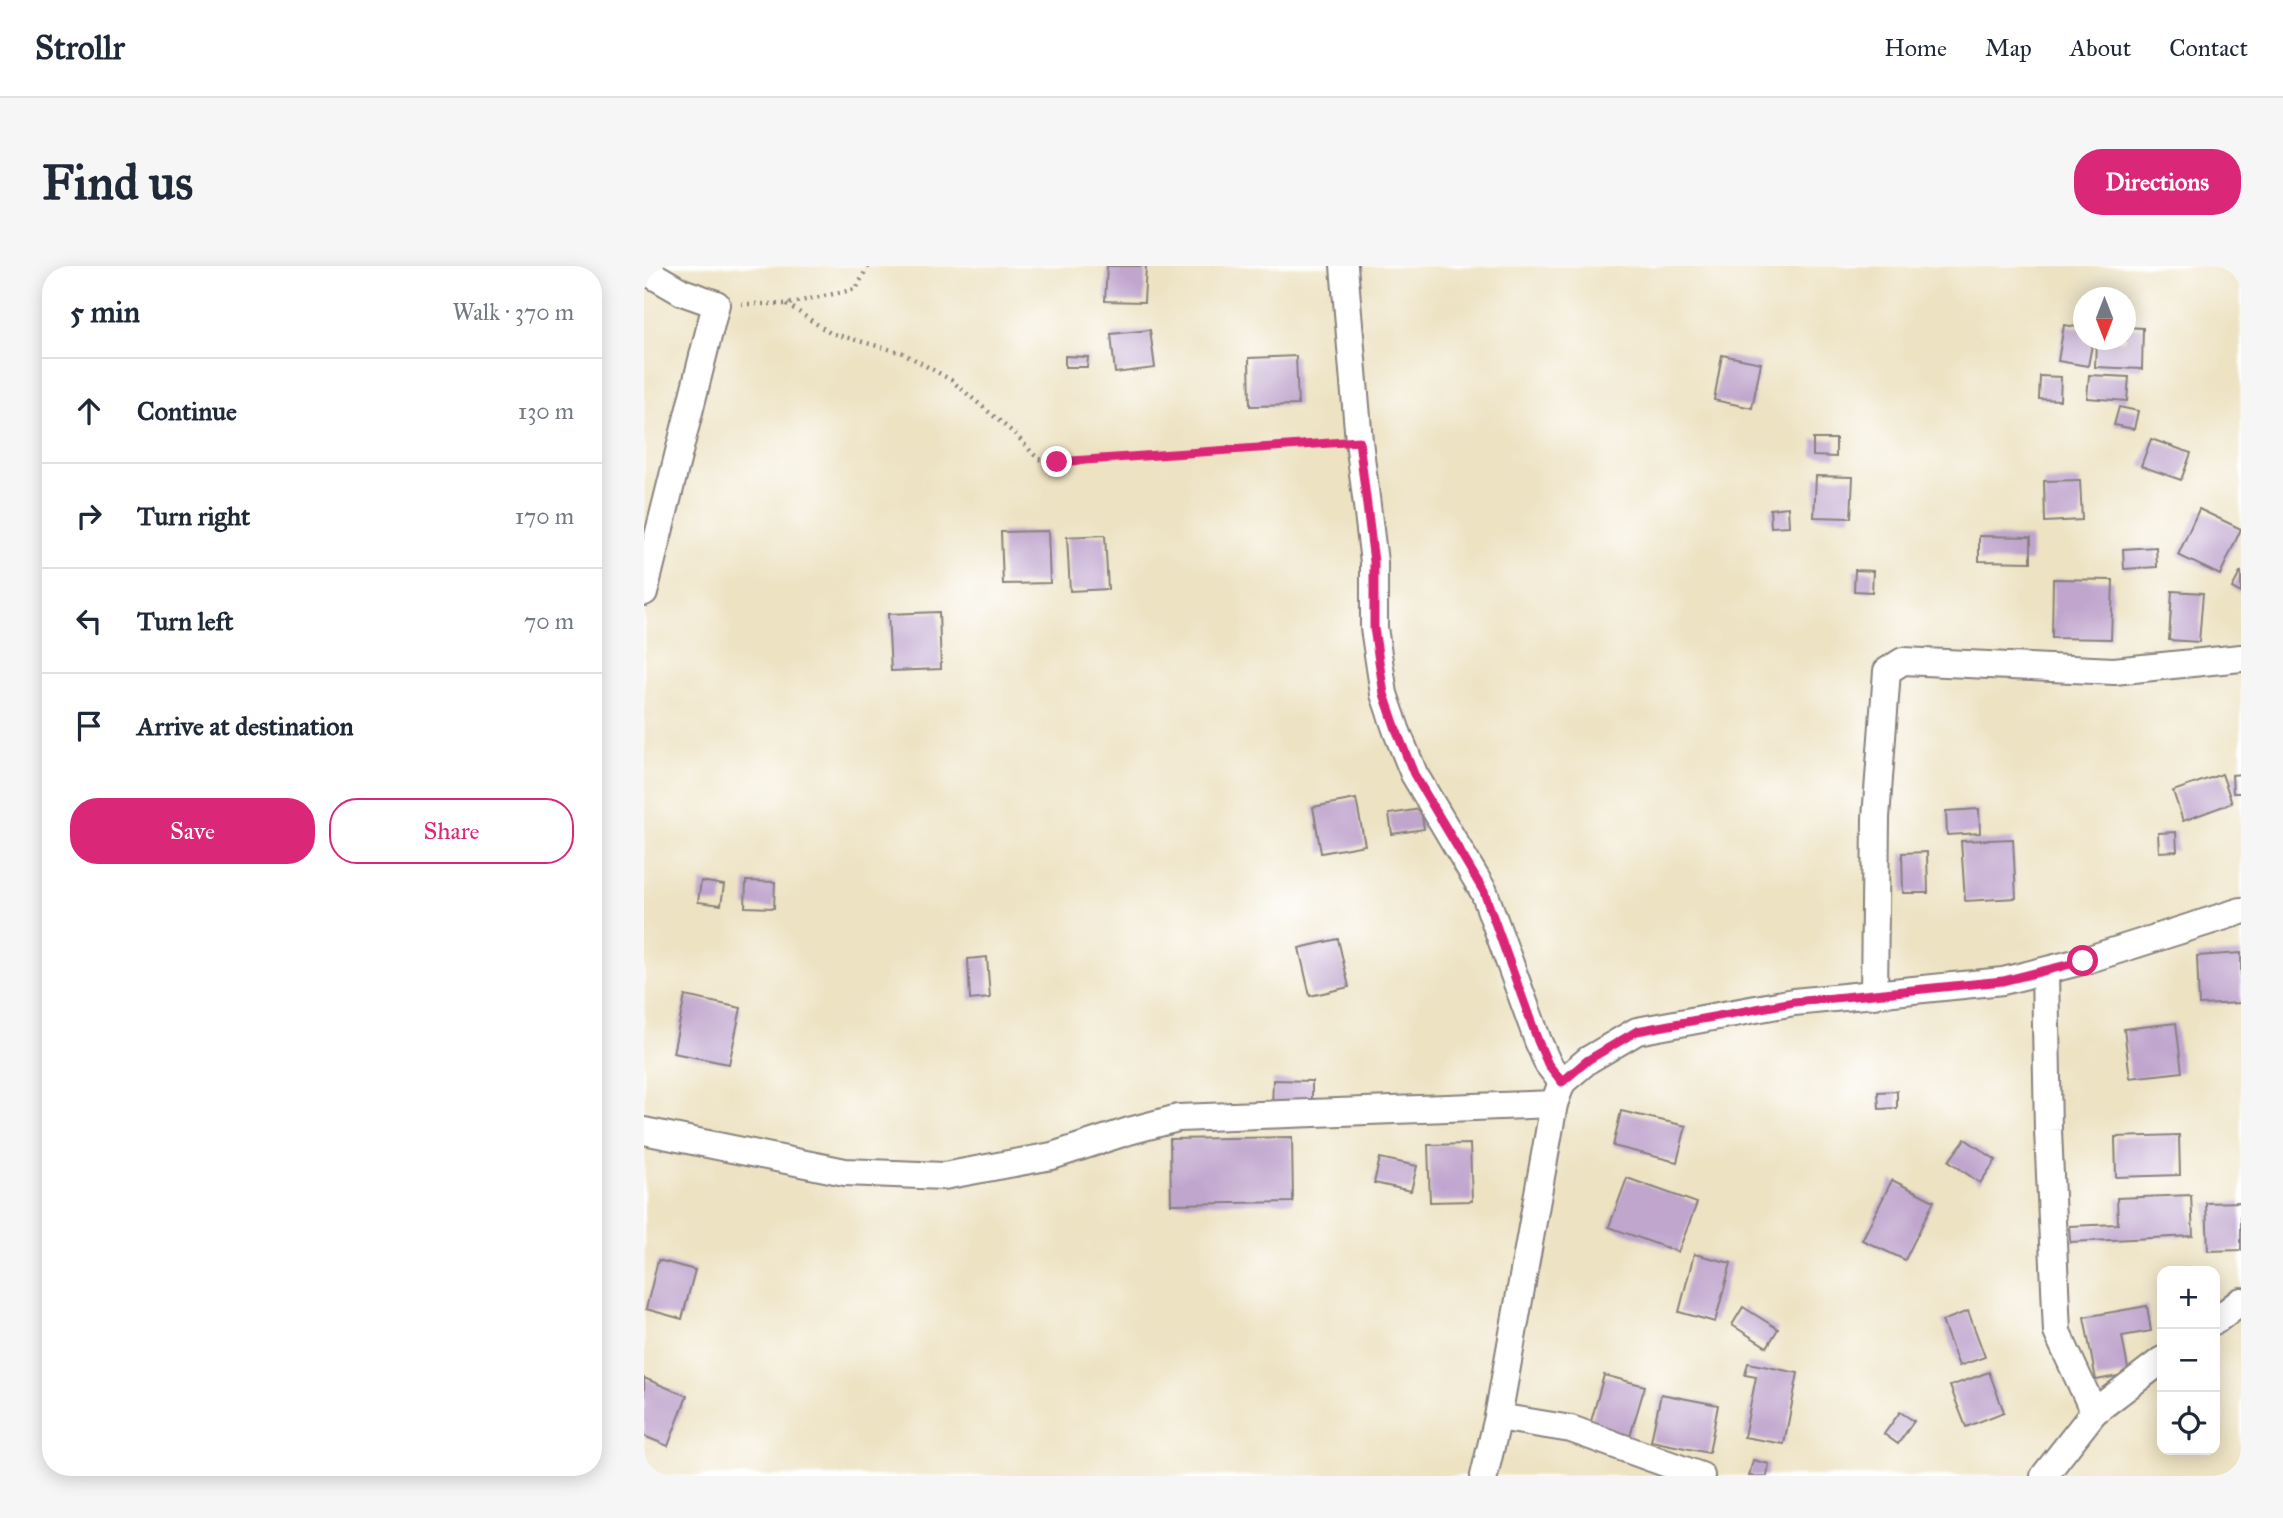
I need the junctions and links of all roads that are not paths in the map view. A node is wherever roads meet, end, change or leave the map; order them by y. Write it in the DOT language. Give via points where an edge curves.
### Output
graph roads {
  1 [pos="1343,266"];
  2 [pos="644,270"];
  3 [pos="644,592"];
  4 [pos="2241,658"];
  5 [pos="2241,911"];
  6 [pos="2045,971"];
  7 [pos="1874,995"];
  8 [pos="1558,1093"];
  9 [pos="644,1131"];
  10 [pos="2241,1301"];
  11 [pos="2220,1317"];
  12 [pos="2157,1364"];
  13 [pos="2094,1412"];
  14 [pos="1498,1417"];
  15 [pos="1485,1476"];
  16 [pos="1702,1476"];
  17 [pos="2044,1476"];
  1 -- 8 [label="street" via="1374,562 1374,628 1384,694 1414,774 1484,892"];
  2 -- 3 [label="street" via="682,292 716,304"];
  4 -- 7 [label="street" via="2113,671 1903,661 1887,671 1876,818"];
  5 -- 6 [label="street"];
  6 -- 7 [label="street" via="2003,981"];
  6 -- 13 [label="street" via="2057,1332"];
  7 -- 8 [label="street" via="1794,1002 1637,1031 1588,1060"];
  8 -- 9 [label="street" via="1178,1118 1052,1156 944,1176 845,1172"];
  8 -- 14 [label="street"];
  10 -- 11 [label="street"];
  12 -- 13 [label="street"];
  13 -- 17 [label="street"];
  14 -- 15 [label="street"];
  14 -- 16 [label="street" via="1571,1429"];
}
